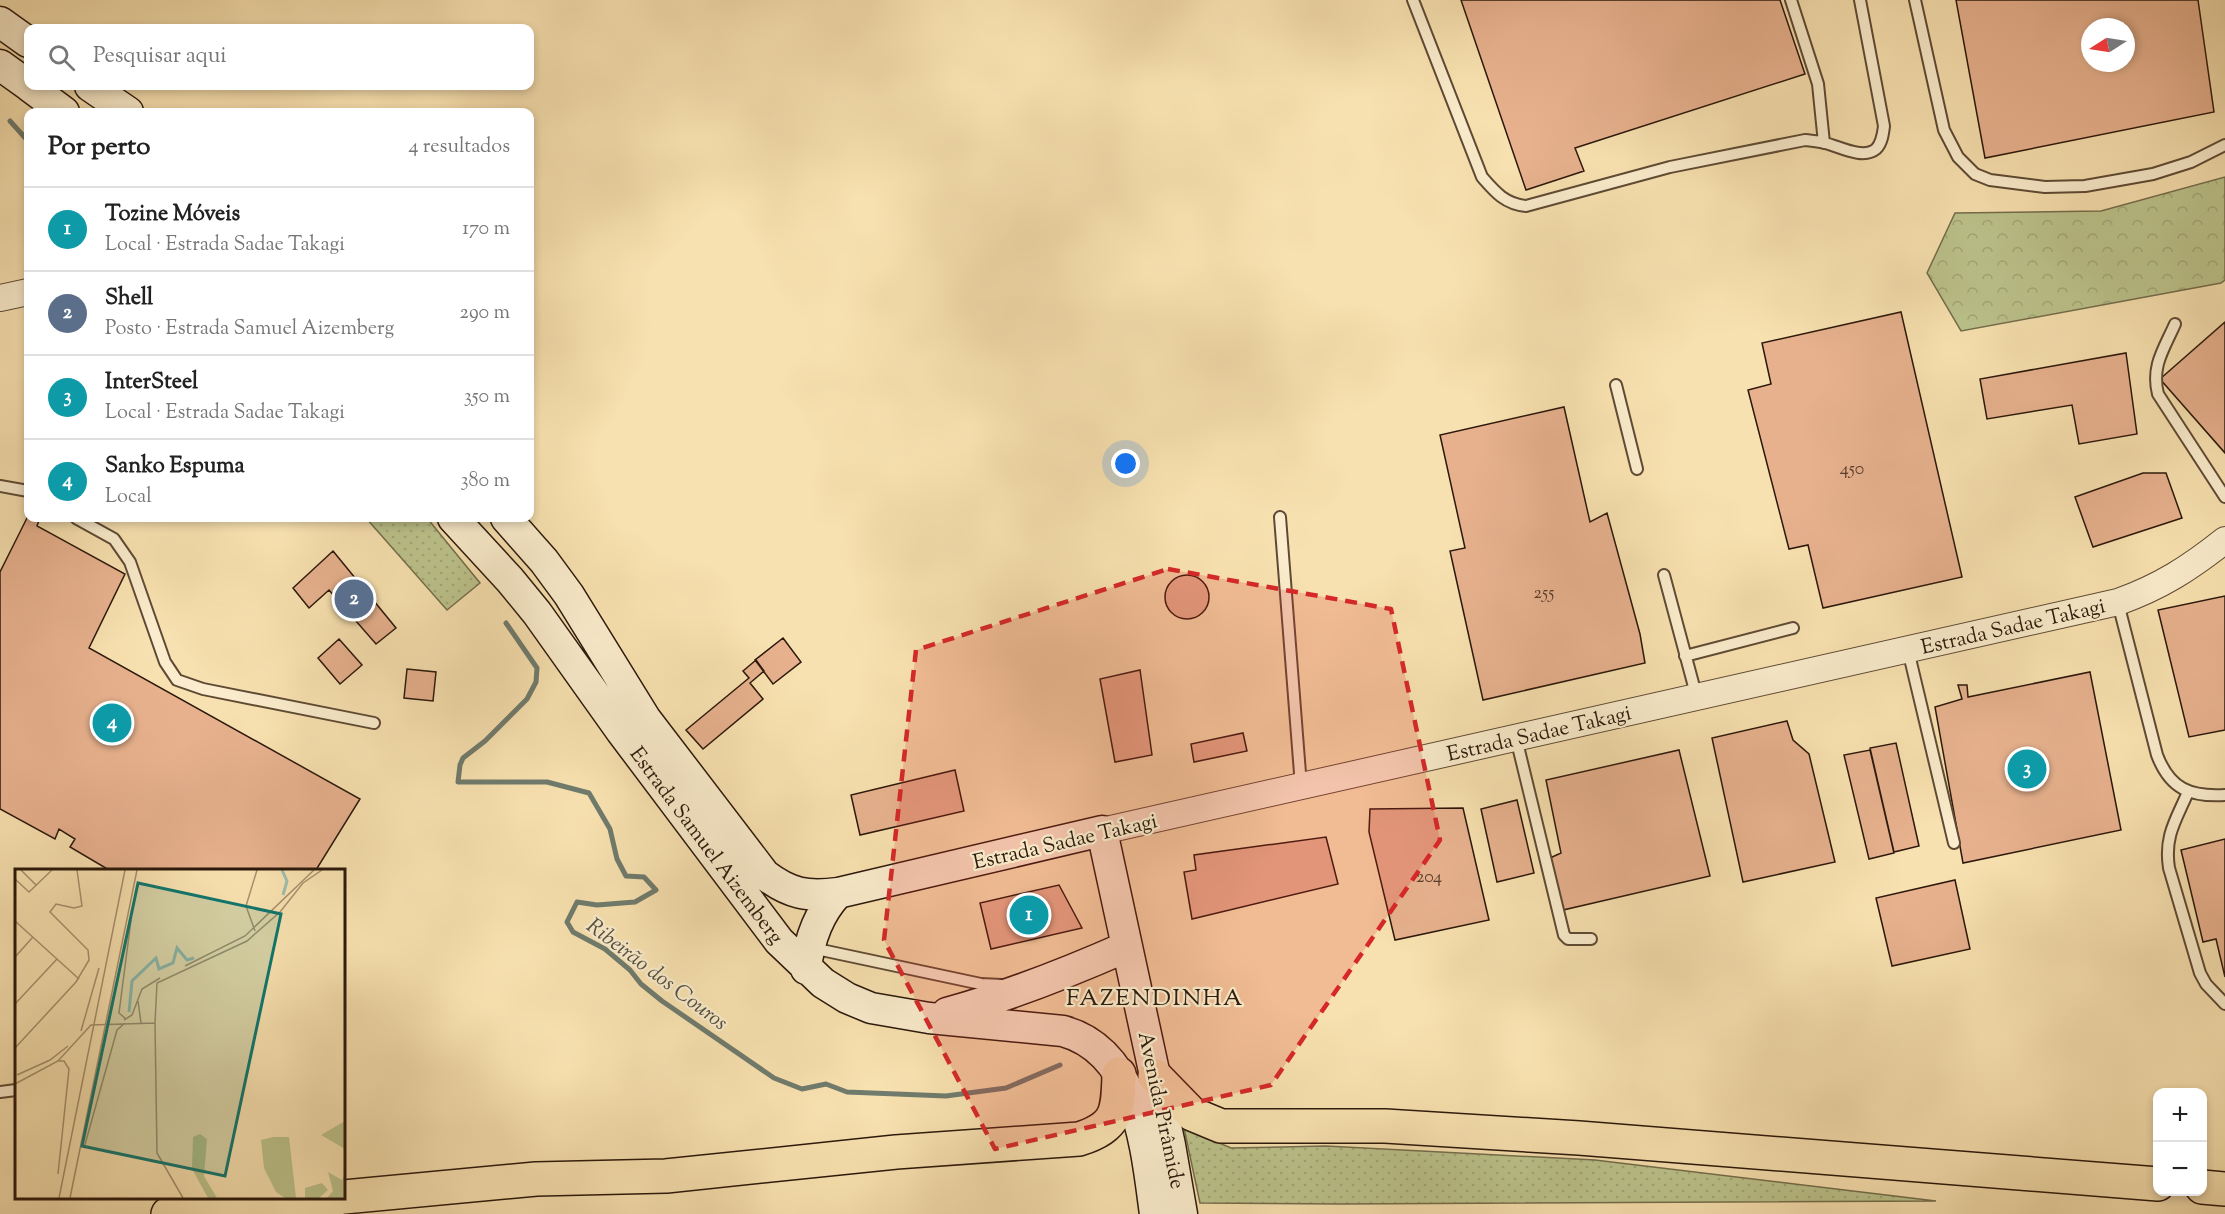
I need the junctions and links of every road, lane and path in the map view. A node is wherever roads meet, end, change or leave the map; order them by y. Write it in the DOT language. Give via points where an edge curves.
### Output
graph roads {
  1 [pos="1413,0"];
  2 [pos="1791,0"];
  3 [pos="1860,0"];
  4 [pos="1915,0"];
  5 [pos="0,22"];
  6 [pos="24,39"];
  7 [pos="0,65"];
  8 [pos="24,82"];
  9 [pos="35,90"];
  10 [pos="96,90"];
  11 [pos="59,108"];
  12 [pos="122,108"];
  13 [pos="1824,143"];
  14 [pos="2225,145"];
  15 [pos="24,293"];
  16 [pos="0,298"];
  17 [pos="2175,324"];
  18 [pos="1616,385"];
  19 [pos="1636,469"];
  20 [pos="0,486"];
  21 [pos="24,490"];
  22 [pos="2225,497"];
  23 [pos="1280,517"];
  24 [pos="83,522"];
  25 [pos="457,522"];
  26 [pos="510,522"];
  27 [pos="2225,540"];
  28 [pos="1664,575"];
  29 [pos="2118,602"];
  30 [pos="1793,628"];
  31 [pos="1908,650"];
  32 [pos="1685,656"];
  33 [pos="1697,698"];
  34 [pos="374,723"];
  35 [pos="1516,738"];
  36 [pos="1301,786"];
  37 [pos="2188,792"];
  38 [pos="2225,795"];
  39 [pos="1102,831"];
  40 [pos="1953,843"];
  41 [pos="838,893"];
  42 [pos="1591,939"];
  43 [pos="1126,947"];
  44 [pos="807,958"];
  45 [pos="1035,985"];
  46 [pos="2225,1004"];
  47 [pos="929,1018"];
  48 [pos="1049,1029"];
  49 [pos="1119,1074"];
  50 [pos="1155,1076"];
  51 [pos="15,1090"];
  52 [pos="0,1092"];
  53 [pos="2153,1184"];
  54 [pos="2207,1187"];
  55 [pos="2225,1189"];
  56 [pos="345,1197"];
  57 [pos="321,1199"];
  58 [pos="168,1214"];
  59 [pos="1155,1214"];
  60 [pos="1182,1214"];
  1 -- 13 [label="lane" via="1482,177 1499,196 1514,205 1526,206 1670,167 1805,140"];
  2 -- 13 [label="lane" via="1818,84"];
  3 -- 13 [label="lane" via="1884,126 1882,139 1870,152 1854,152"];
  4 -- 14 [label="lane" via="1944,129 1958,157 1975,174 1990,180 2034,185 2085,186 2153,174 2191,162"];
  5 -- 6 [label="main road"];
  7 -- 8 [label="main road"];
  9 -- 11 [label="main road"];
  10 -- 12 [label="main road"];
  15 -- 16 [label="street"];
  17 -- 22 [label="lane" via="2157,366 2158,394"];
  18 -- 19 [label="lane"];
  20 -- 21 [label="lane"];
  23 -- 36 [label="lane"];
  24 -- 34 [label="lane" via="114,539 130,562 165,662 177,680 203,689"];
  25 -- 44 [label="main road, Estrada Samuel Aizemberg" via="537,613 779,941"];
  26 -- 41 [label="main road, Estrada Samuel Aizemberg" via="563,586 645,718 765,875 796,893"];
  27 -- 29 [label="street, Estrada Sadae Takagi" via="2170,580"];
  28 -- 32 [label="lane"];
  29 -- 31 [label="street, Estrada Sadae Takagi"];
  29 -- 37 [label="lane" via="2157,755 2163,771"];
  30 -- 32 [label="lane"];
  31 -- 33 [label="street, Estrada Sadae Takagi"];
  31 -- 40 [label="lane"];
  32 -- 33 [label="lane"];
  33 -- 35 [label="street, Estrada Sadae Takagi"];
  35 -- 36 [label="street, Estrada Sadae Takagi"];
  35 -- 42 [label="lane" via="1564,935 1568,939"];
  36 -- 39 [label="street, Estrada Sadae Takagi"];
  37 -- 38 [label="lane"];
  37 -- 46 [label="lane" via="2168,837 2166,851 2200,973"];
  39 -- 41 [label="main road, Estrada Sadae Takagi"];
  39 -- 43 [label="main road, Avenida Pirâmide"];
  41 -- 44 [label="main road" via="824,909"];
  43 -- 45 [label="main road"];
  43 -- 50 [label="main road, Avenida Pirâmide"];
  44 -- 45 [label="lane" via="981,984"];
  44 -- 47 [label="main road, Estrada Samuel Aizemberg" via="835,992 859,1004"];
  45 -- 47 [label="main road"];
  47 -- 48 [label="main road, Estrada Samuel Aizemberg"];
  48 -- 49 [label="main road, Avenida Pirâmide" via="1089,1041"];
  49 -- 56 [label="highway" via="1118,1104 1113,1118 1095,1134 1079,1138 666,1176 536,1179"];
  49 -- 59 [label="main road, Avenida Pirâmide" via="1136,1109"];
  50 -- 53 [label="highway" via="1192,1114 1221,1126 1385,1126 1556,1136"];
  50 -- 60 [label="main road, Avenida Pirâmide"];
  51 -- 52 [label="lane"];
  54 -- 55 [label="highway"];
  57 -- 58 [label="highway"];
}
